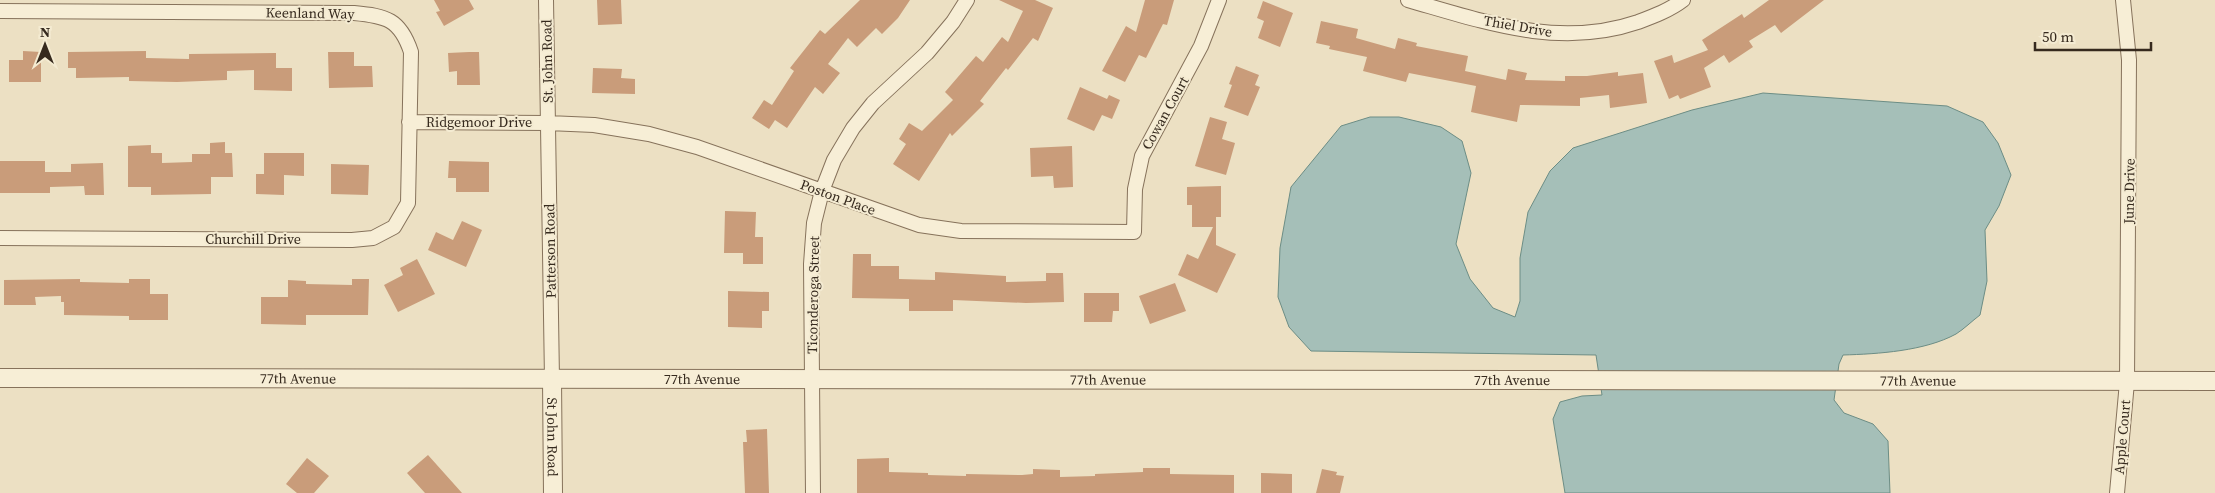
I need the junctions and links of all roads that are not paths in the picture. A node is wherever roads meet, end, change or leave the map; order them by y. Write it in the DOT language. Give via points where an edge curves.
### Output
graph roads {
  1 [pos="546,0"];
  2 [pos="967,0"];
  3 [pos="1219,0"];
  4 [pos="1408,0"];
  5 [pos="1682,0"];
  6 [pos="2123,0"];
  7 [pos="0,11"];
  8 [pos="409,122"];
  9 [pos="548,123"];
  10 [pos="822,191"];
  11 [pos="1134,232"];
  12 [pos="0,238"];
  13 [pos="0,378"];
  14 [pos="552,379"];
  15 [pos="812,380"];
  16 [pos="2215,381"];
  17 [pos="2127,382"];
  18 [pos="553,493"];
  19 [pos="814,493"];
  20 [pos="2118,493"];
  1 -- 9 [label="street, St. John Road"];
  2 -- 10 [label="street, Ticonderoga Street" via="927,53 873,104 853,128 834,160"];
  3 -- 11 [label="street, Cowan Court" via="1201,46 1142,156 1135,189"];
  4 -- 5 [label="street, Thiel Drive" via="1538,33 1576,34 1616,29 1654,16"];
  6 -- 17 [label="street, June Drive" via="2130,60"];
  7 -- 8 [label="street, Keenland Way" via="375,15 391,21 405,34 411,52"];
  8 -- 9 [label="street, Ridgemoor Drive"];
  8 -- 12 [label="street, Churchill Drive" via="408,203 394,227 373,238"];
  9 -- 10 [label="street, Poston Place" via="594,125 650,134"];
  9 -- 14 [label="street, Patterson Road"];
  10 -- 11 [label="street, Poston Place" via="919,226 961,231"];
  10 -- 15 [label="street, Ticonderoga Street" via="814,223 811,264"];
  13 -- 14 [label="street, 77th Avenue"];
  14 -- 15 [label="street, 77th Avenue"];
  14 -- 18 [label="street, St John Road"];
  15 -- 17 [label="street, 77th Avenue"];
  15 -- 19 [label="street, Ticonderoga Street"];
  16 -- 17 [label="street, 77th Avenue"];
  17 -- 20 [label="street, Apple Court"];
}
